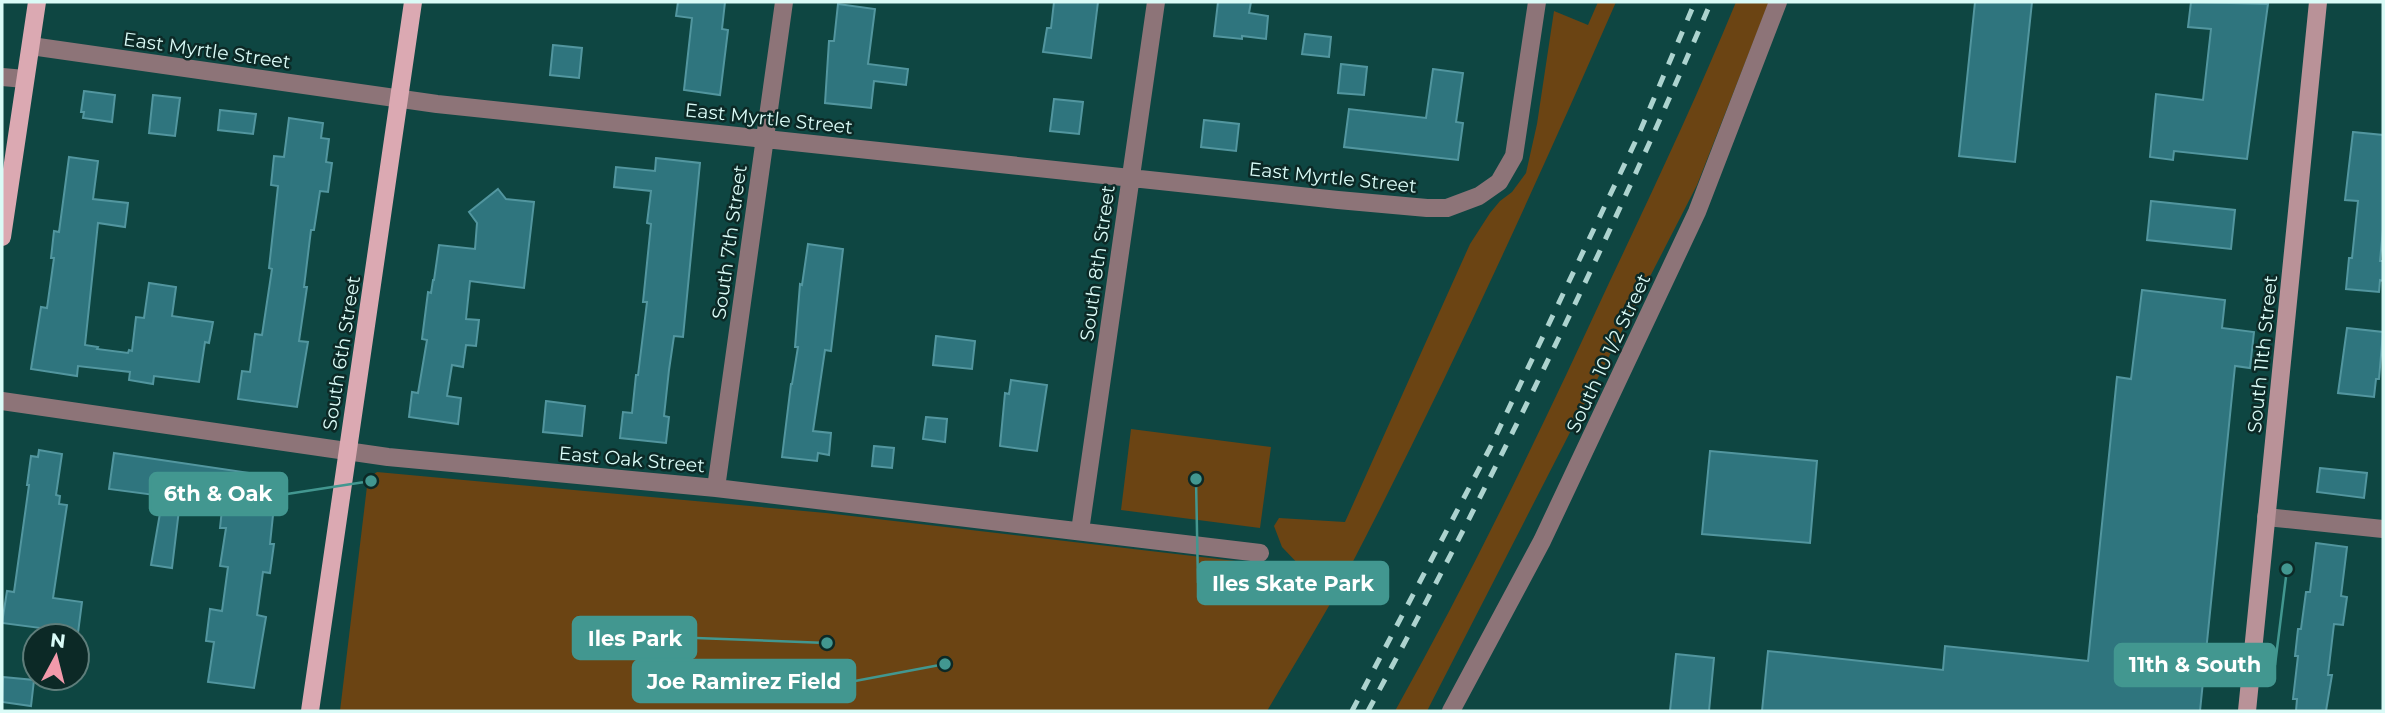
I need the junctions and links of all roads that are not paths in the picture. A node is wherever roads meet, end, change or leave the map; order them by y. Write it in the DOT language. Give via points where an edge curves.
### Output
graph roads {
  1 [pos="37,2"];
  2 [pos="413,2"];
  3 [pos="784,2"];
  4 [pos="1156,2"];
  5 [pos="1537,2"];
  6 [pos="1778,2"];
  7 [pos="2318,2"];
  8 [pos="31,46"];
  9 [pos="2,77"];
  10 [pos="25,79"];
  11 [pos="400,99"];
  12 [pos="765,139"];
  13 [pos="1130,177"];
  14 [pos="2,237"];
  15 [pos="2,401"];
  16 [pos="347,452"];
  17 [pos="716,488"];
  18 [pos="2266,517"];
  19 [pos="2383,529"];
  20 [pos="1080,531"];
  21 [pos="1260,553"];
  22 [pos="310,711"];
  23 [pos="1451,711"];
  24 [pos="2247,711"];
  1 -- 8 [label="main road"];
  2 -- 11 [label="main road, South 6th Street"];
  3 -- 12 [label="street, South 7th Street"];
  4 -- 13 [label="street, South 8th Street"];
  5 -- 13 [label="street, East Myrtle Street" via="1511,163 1499,182 1462,204 1427,208"];
  6 -- 23 [label="street, South 10 1/2 Street" via="1697,212 1542,541"];
  7 -- 18 [label="street, South 11th Street"];
  8 -- 10 [label="main road"];
  8 -- 11 [label="street, East Myrtle Street"];
  9 -- 10 [label="street"];
  10 -- 14 [label="main road"];
  11 -- 12 [label="street, East Myrtle Street"];
  11 -- 16 [label="main road, South 6th Street"];
  12 -- 13 [label="street, East Myrtle Street"];
  12 -- 17 [label="street, South 7th Street"];
  13 -- 20 [label="street, South 8th Street"];
  15 -- 16 [label="street, East Oak Street"];
  16 -- 17 [label="street, East Oak Street"];
  16 -- 22 [label="main road, South 6th Street"];
  17 -- 20 [label="street, East Oak Street"];
  18 -- 19 [label="street"];
  18 -- 24 [label="street, South 11th Street"];
  20 -- 21 [label="street, East Oak Street"];
}
